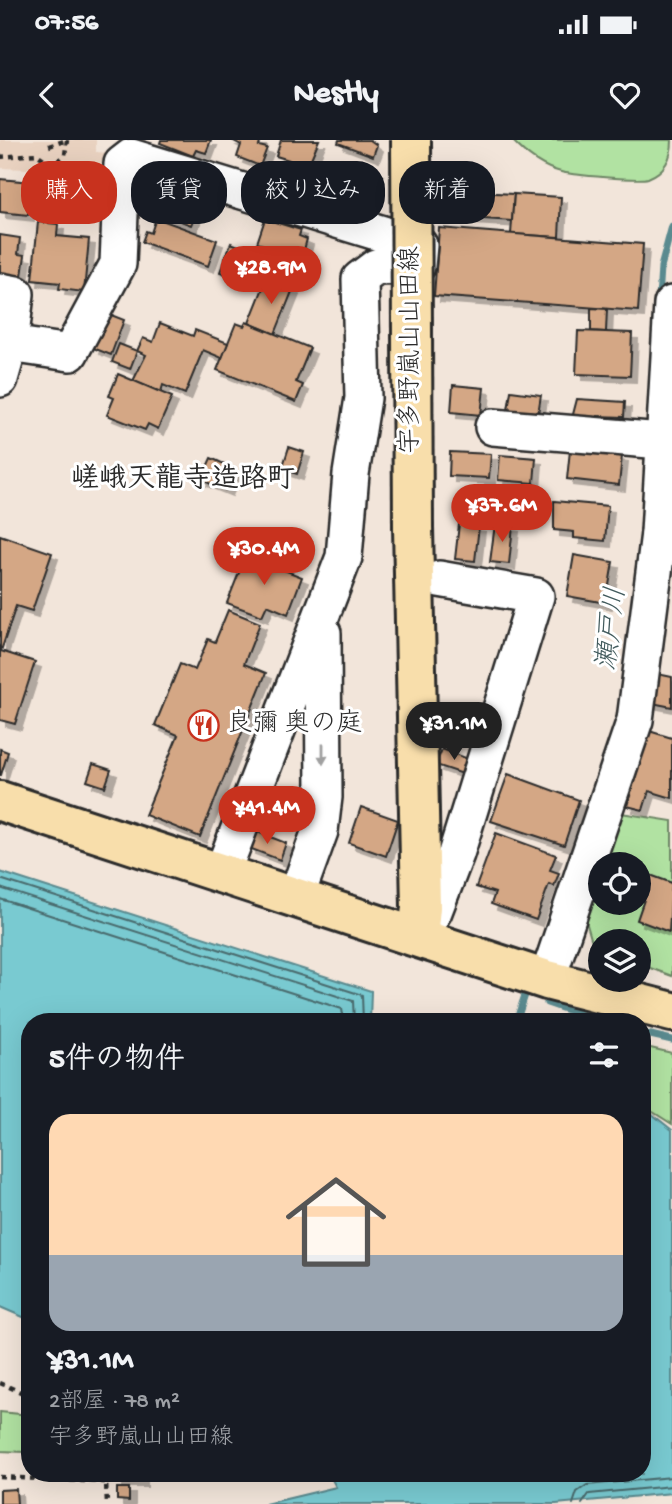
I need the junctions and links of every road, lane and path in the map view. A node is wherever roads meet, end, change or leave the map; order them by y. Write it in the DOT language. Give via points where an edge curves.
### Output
graph roads {
  1 [pos="67,140"];
  2 [pos="411,140"];
  3 [pos="49,146"];
  4 [pos="0,157"];
  5 [pos="0,291"];
  6 [pos="672,304"];
  7 [pos="10,344"];
  8 [pos="0,379"];
  9 [pos="493,427"];
  10 [pos="652,440"];
  11 [pos="666,534"];
  12 [pos="439,579"];
  13 [pos="322,612"];
  14 [pos="658,666"];
  15 [pos="0,801"];
  16 [pos="222,873"];
  17 [pos="296,897"];
  18 [pos="418,937"];
  19 [pos="547,979"];
  20 [pos="672,1012"];
  21 [pos="0,1383"];
  22 [pos="21,1392"];
  23 [pos="0,1477"];
  24 [pos="21,1478"];
  25 [pos="106,1482"];
  26 [pos="107,1504"];
  1 -- 3 [label="path"];
  1 -- 4 [label="path" via="65,155 54,162 37,154"];
  2 -- 18 [label="main road, 宇多野嵐山山田線, bridge"];
  5 -- 7 [label="street" via="16,293"];
  6 -- 10 [label="street"];
  7 -- 8 [label="street"];
  7 -- 13 [label="street" via="70,353 118,264 122,164 131,157 419,245 417,266 376,267 360,279 363,398 344,557"];
  9 -- 10 [label="street"];
  10 -- 11 [label="street"];
  11 -- 14 [label="street"];
  12 -- 18 [label="street" via="536,596 456,853 434,911"];
  13 -- 16 [label="street"];
  13 -- 17 [label="street, one-way" via="324,797 320,831"];
  14 -- 19 [label="street" via="635,720"];
  15 -- 16 [label="main road"];
  16 -- 17 [label="main road"];
  17 -- 18 [label="main road"];
  18 -- 19 [label="main road"];
  19 -- 20 [label="main road"];
  21 -- 22 [label="path"];
  23 -- 24 [label="path"];
  25 -- 26 [label="path"];
}
